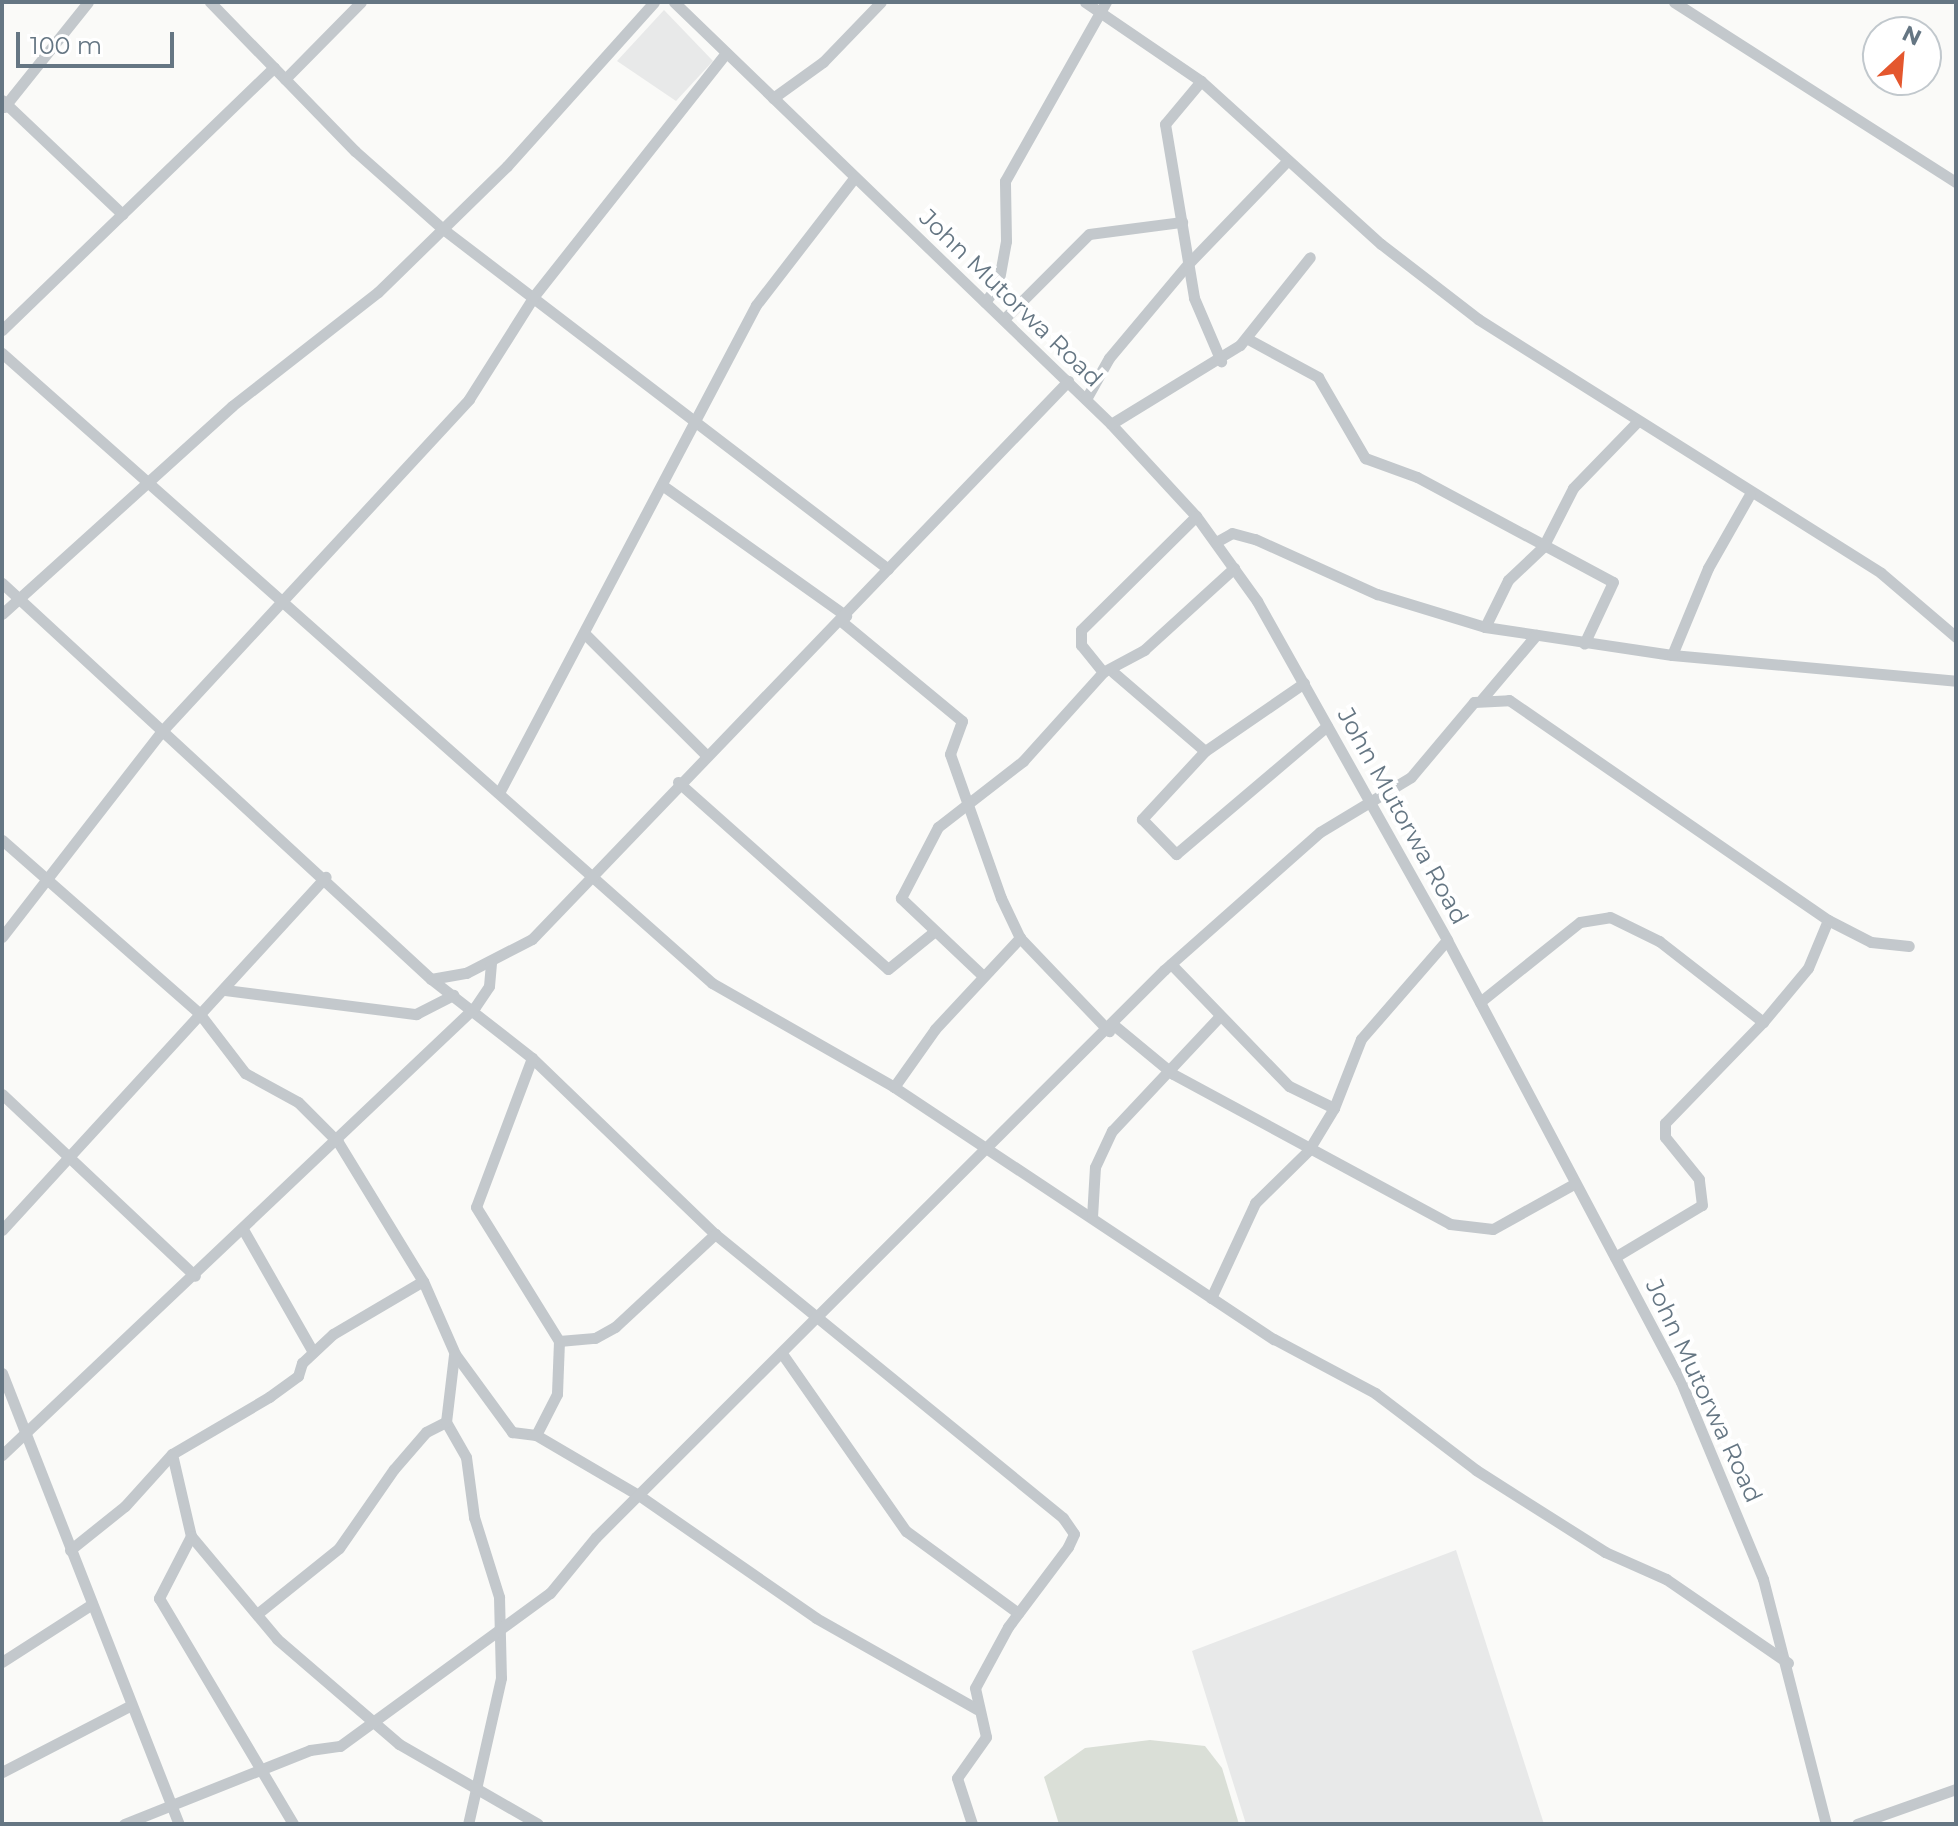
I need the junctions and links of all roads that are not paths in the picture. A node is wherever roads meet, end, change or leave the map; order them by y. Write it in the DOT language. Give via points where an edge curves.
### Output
graph roads {
  1 [pos="88,2"];
  2 [pos="210,2"];
  3 [pos="361,2"];
  4 [pos="654,2"];
  5 [pos="674,2"];
  6 [pos="881,2"];
  7 [pos="1085,2"];
  8 [pos="1106,2"];
  9 [pos="1674,2"];
  10 [pos="1104,15"];
  11 [pos="726,53"];
  12 [pos="274,67"];
  13 [pos="285,79"];
  14 [pos="1201,81"];
  15 [pos="773,98"];
  16 [pos="3,104"];
  17 [pos="1287,161"];
  18 [pos="854,178"];
  19 [pos="1956,182"];
  20 [pos="122,214"];
  21 [pos="1182,222"];
  22 [pos="443,229"];
  23 [pos="1310,257"];
  24 [pos="1188,264"];
  25 [pos="534,296"];
  26 [pos="985,302"];
  27 [pos="1004,319"];
  28 [pos="2,330"];
  29 [pos="1248,339"];
  30 [pos="2,353"];
  31 [pos="1221,361"];
  32 [pos="1068,381"];
  33 [pos="1086,399"];
  34 [pos="699,419"];
  35 [pos="1638,421"];
  36 [pos="1111,424"];
  37 [pos="150,482"];
  38 [pos="662,485"];
  39 [pos="1750,494"];
  40 [pos="1196,516"];
  41 [pos="1216,542"];
  42 [pos="1543,547"];
  43 [pos="1234,568"];
  44 [pos="888,569"];
  45 [pos="2,583"];
  46 [pos="18,598"];
  47 [pos="280,599"];
  48 [pos="2,614"];
  49 [pos="844,618"];
  50 [pos="1485,627"];
  51 [pos="585,634"];
  52 [pos="1536,635"];
  53 [pos="1956,637"];
  54 [pos="1584,644"];
  55 [pos="1672,655"];
  56 [pos="1108,672"];
  57 [pos="1956,681"];
  58 [pos="1304,683"];
  59 [pos="1482,699"];
  60 [pos="1327,726"];
  61 [pos="162,731"];
  62 [pos="1205,751"];
  63 [pos="706,755"];
  64 [pos="678,782"];
  65 [pos="500,791"];
  66 [pos="1370,801"];
  67 [pos="972,803"];
  68 [pos="2,840"];
  69 [pos="590,876"];
  70 [pos="326,877"];
  71 [pos="44,881"];
  72 [pos="1828,920"];
  73 [pos="935,931"];
  74 [pos="2,937"];
  75 [pos="1020,938"];
  76 [pos="1447,940"];
  77 [pos="1909,946"];
  78 [pos="491,962"];
  79 [pos="1171,964"];
  80 [pos="982,975"];
  81 [pos="431,979"];
  82 [pos="225,990"];
  83 [pos="453,995"];
  84 [pos="1480,1002"];
  85 [pos="475,1007"];
  86 [pos="199,1013"];
  87 [pos="1219,1017"];
  88 [pos="1763,1022"];
  89 [pos="1112,1028"];
  90 [pos="532,1058"];
  91 [pos="1173,1074"];
  92 [pos="894,1087"];
  93 [pos="2,1094"];
  94 [pos="1334,1108"];
  95 [pos="338,1142"];
  96 [pos="1308,1151"];
  97 [pos="989,1152"];
  98 [pos="69,1155"];
  99 [pos="1574,1184"];
  100 [pos="1092,1217"];
  101 [pos="2,1230"];
  102 [pos="244,1231"];
  103 [pos="715,1234"];
  104 [pos="1615,1257"];
  105 [pos="195,1276"];
  106 [pos="423,1281"];
  107 [pos="1211,1298"];
  108 [pos="822,1316"];
  109 [pos="559,1341"];
  110 [pos="313,1352"];
  111 [pos="455,1354"];
  112 [pos="783,1355"];
  113 [pos="2,1373"];
  114 [pos="446,1422"];
  115 [pos="24,1433"];
  116 [pos="536,1435"];
  117 [pos="172,1454"];
  118 [pos="2,1455"];
  119 [pos="640,1496"];
  120 [pos="191,1536"];
  121 [pos="70,1550"];
  122 [pos="92,1604"];
  123 [pos="1018,1613"];
  124 [pos="257,1614"];
  125 [pos="499,1635"];
  126 [pos="2,1662"];
  127 [pos="1788,1663"];
  128 [pos="131,1705"];
  129 [pos="977,1709"];
  130 [pos="373,1724"];
  131 [pos="257,1769"];
  132 [pos="2,1772"];
  133 [pos="475,1789"];
  134 [pos="1956,1789"];
  135 [pos="168,1802"];
  136 [pos="124,1824"];
  137 [pos="179,1824"];
  138 [pos="293,1824"];
  139 [pos="468,1824"];
  140 [pos="538,1824"];
  141 [pos="972,1824"];
  142 [pos="1826,1824"];
  143 [pos="1857,1824"];
  1 -- 16 [label="street"];
  2 -- 12 [label="street"];
  3 -- 13 [label="street"];
  4 -- 22 [label="street"];
  5 -- 11 [label="street, John Mutorwa Road"];
  6 -- 15 [label="street" via="823,62"];
  7 -- 10 [label="street"];
  8 -- 10 [label="street"];
  9 -- 19 [label="street"];
  10 -- 14 [label="street"];
  10 -- 26 [label="street" via="1005,181 1006,241 998,285"];
  11 -- 15 [label="street, John Mutorwa Road"];
  11 -- 25 [label="street"];
  12 -- 13 [label="street"];
  12 -- 20 [label="street"];
  13 -- 22 [label="street"];
  14 -- 17 [label="street"];
  14 -- 21 [label="street" via="1165,124"];
  15 -- 18 [label="street, John Mutorwa Road"];
  16 -- 20 [label="street"];
  17 -- 24 [label="street"];
  17 -- 35 [label="street" via="1478,319"];
  18 -- 26 [label="street, John Mutorwa Road"];
  18 -- 34 [label="street" via="756,305"];
  20 -- 28 [label="street"];
  21 -- 24 [label="street"];
  21 -- 27 [label="street" via="1089,234"];
  22 -- 25 [label="street"];
  22 -- 37 [label="street"];
  23 -- 29 [label="street"];
  24 -- 31 [label="street" via="1199,319"];
  24 -- 33 [label="street" via="1109,358"];
  25 -- 34 [label="street"];
  25 -- 47 [label="street" via="469,399"];
  26 -- 27 [label="street, John Mutorwa Road"];
  27 -- 32 [label="street, John Mutorwa Road"];
  29 -- 31 [label="street"];
  29 -- 42 [label="street" via="1314,373 1365,458 1417,477"];
  30 -- 37 [label="street"];
  31 -- 36 [label="street"];
  32 -- 33 [label="street, John Mutorwa Road"];
  32 -- 44 [label="street"];
  33 -- 36 [label="street, John Mutorwa Road"];
  34 -- 38 [label="street"];
  34 -- 44 [label="street"];
  35 -- 39 [label="street"];
  35 -- 42 [label="street" via="1573,488"];
  36 -- 40 [label="street, John Mutorwa Road"];
  37 -- 46 [label="street"];
  37 -- 47 [label="street"];
  38 -- 49 [label="street"];
  38 -- 51 [label="street"];
  39 -- 53 [label="street" via="1881,573"];
  39 -- 55 [label="street" via="1708,568"];
  40 -- 41 [label="street, John Mutorwa Road"];
  40 -- 56 [label="street" via="1081,630 1081,645"];
  41 -- 43 [label="street, John Mutorwa Road"];
  41 -- 50 [label="street" via="1232,533 1255,539 1377,594"];
  42 -- 50 [label="street" via="1508,580"];
  42 -- 54 [label="street" via="1613,582"];
  43 -- 56 [label="street"];
  43 -- 58 [label="street, John Mutorwa Road"];
  44 -- 49 [label="street"];
  45 -- 46 [label="street"];
  46 -- 48 [label="street"];
  46 -- 61 [label="street"];
  47 -- 61 [label="street"];
  47 -- 65 [label="street"];
  49 -- 63 [label="street"];
  49 -- 67 [label="street" via="962,721 950,754"];
  50 -- 52 [label="street"];
  51 -- 63 [label="street"];
  51 -- 65 [label="street"];
  52 -- 54 [label="street"];
  52 -- 59 [label="street"];
  54 -- 55 [label="street"];
  55 -- 57 [label="street"];
  56 -- 62 [label="street"];
  56 -- 67 [label="street" via="1023,761"];
  58 -- 60 [label="street, John Mutorwa Road"];
  58 -- 62 [label="street"];
  59 -- 66 [label="street" via="1411,777"];
  59 -- 72 [label="street" via="1509,700"];
  60 -- 62 [label="street" via="1176,854 1141,815"];
  60 -- 66 [label="street, John Mutorwa Road"];
  61 -- 70 [label="street"];
  61 -- 71 [label="street"];
  63 -- 64 [label="street"];
  64 -- 69 [label="street"];
  64 -- 73 [label="street" via="888,969"];
  65 -- 69 [label="street"];
  66 -- 76 [label="street, John Mutorwa Road"];
  66 -- 79 [label="street" via="1262,878"];
  67 -- 73 [label="street" via="938,827 901,893"];
  67 -- 75 [label="street"];
  68 -- 71 [label="street"];
  69 -- 78 [label="street" via="532,939"];
  69 -- 92 [label="street" via="733,998"];
  70 -- 81 [label="street"];
  70 -- 82 [label="street"];
  71 -- 74 [label="street"];
  71 -- 86 [label="street"];
  72 -- 77 [label="street" via="1871,942"];
  72 -- 88 [label="street" via="1808,968"];
  73 -- 80 [label="street"];
  75 -- 80 [label="street"];
  75 -- 89 [label="street"];
  76 -- 84 [label="street, John Mutorwa Road"];
  76 -- 94 [label="street" via="1361,1039"];
  78 -- 81 [label="street"];
  78 -- 85 [label="street" via="489,986"];
  79 -- 87 [label="street"];
  79 -- 89 [label="street"];
  80 -- 92 [label="street"];
  81 -- 83 [label="street"];
  82 -- 83 [label="street" via="416,1014"];
  82 -- 86 [label="street"];
  83 -- 85 [label="street"];
  84 -- 88 [label="street" via="1580,922 1610,917 1671,949"];
  84 -- 99 [label="street, John Mutorwa Road"];
  85 -- 90 [label="street"];
  85 -- 95 [label="street"];
  86 -- 95 [label="street" via="245,1073 266,1091 298,1102"];
  86 -- 98 [label="street"];
  87 -- 91 [label="street"];
  87 -- 94 [label="street" via="1289,1086"];
  88 -- 104 [label="street" via="1665,1123 1665,1137 1699,1179 1702,1205"];
  89 -- 91 [label="street"];
  89 -- 97 [label="street"];
  90 -- 103 [label="street"];
  90 -- 109 [label="street" via="476,1207"];
  91 -- 96 [label="street" via="1253,1112"];
  91 -- 100 [label="street" via="1101,1148"];
  92 -- 97 [label="street"];
  93 -- 98 [label="street"];
  94 -- 96 [label="street"];
  95 -- 102 [label="street"];
  95 -- 106 [label="street"];
  96 -- 99 [label="street" via="1465,1228 1515,1220"];
  96 -- 107 [label="street" via="1255,1203"];
  97 -- 100 [label="street"];
  97 -- 108 [label="street"];
  98 -- 101 [label="street"];
  98 -- 105 [label="street"];
  99 -- 104 [label="street, John Mutorwa Road"];
  100 -- 107 [label="street"];
  102 -- 105 [label="street"];
  102 -- 110 [label="street"];
  103 -- 108 [label="street"];
  103 -- 109 [label="street" via="615,1327 595,1338"];
  104 -- 127 [label="street, John Mutorwa Road" via="1681,1382 1749,1539"];
  105 -- 115 [label="street"];
  106 -- 110 [label="street" via="352,1320"];
  106 -- 111 [label="street"];
  107 -- 127 [label="street" via="1375,1393 1476,1470 1605,1552 1666,1579"];
  108 -- 112 [label="street"];
  108 -- 123 [label="street" via="1074,1534"];
  109 -- 116 [label="street" via="557,1394"];
  110 -- 117 [label="street" via="298,1376"];
  111 -- 114 [label="street"];
  111 -- 116 [label="street" via="512,1432"];
  112 -- 119 [label="street"];
  112 -- 123 [label="street" via="906,1531"];
  113 -- 115 [label="street"];
  114 -- 124 [label="street" via="426,1432 394,1469 339,1548"];
  114 -- 125 [label="street" via="466,1457 474,1517 499,1597"];
  115 -- 118 [label="street"];
  115 -- 121 [label="street"];
  116 -- 119 [label="street"];
  117 -- 120 [label="street"];
  117 -- 121 [label="street" via="125,1506"];
  119 -- 125 [label="street" via="550,1593"];
  119 -- 129 [label="street" via="816,1618"];
  120 -- 124 [label="street"];
  120 -- 131 [label="street" via="159,1598"];
  121 -- 122 [label="street"];
  122 -- 126 [label="street"];
  122 -- 128 [label="street"];
  123 -- 129 [label="street" via="984,1665"];
  124 -- 130 [label="street"];
  125 -- 130 [label="street"];
  125 -- 133 [label="street" via="501,1678"];
  127 -- 142 [label="street, John Mutorwa Road"];
  128 -- 132 [label="street"];
  128 -- 135 [label="street"];
  129 -- 141 [label="street" via="986,1737 957,1778"];
  130 -- 131 [label="street" via="340,1746"];
  130 -- 133 [label="street"];
  131 -- 135 [label="street"];
  131 -- 138 [label="street"];
  133 -- 139 [label="street"];
  133 -- 140 [label="street"];
  134 -- 143 [label="street"];
  135 -- 136 [label="street"];
  135 -- 137 [label="street"];
}
